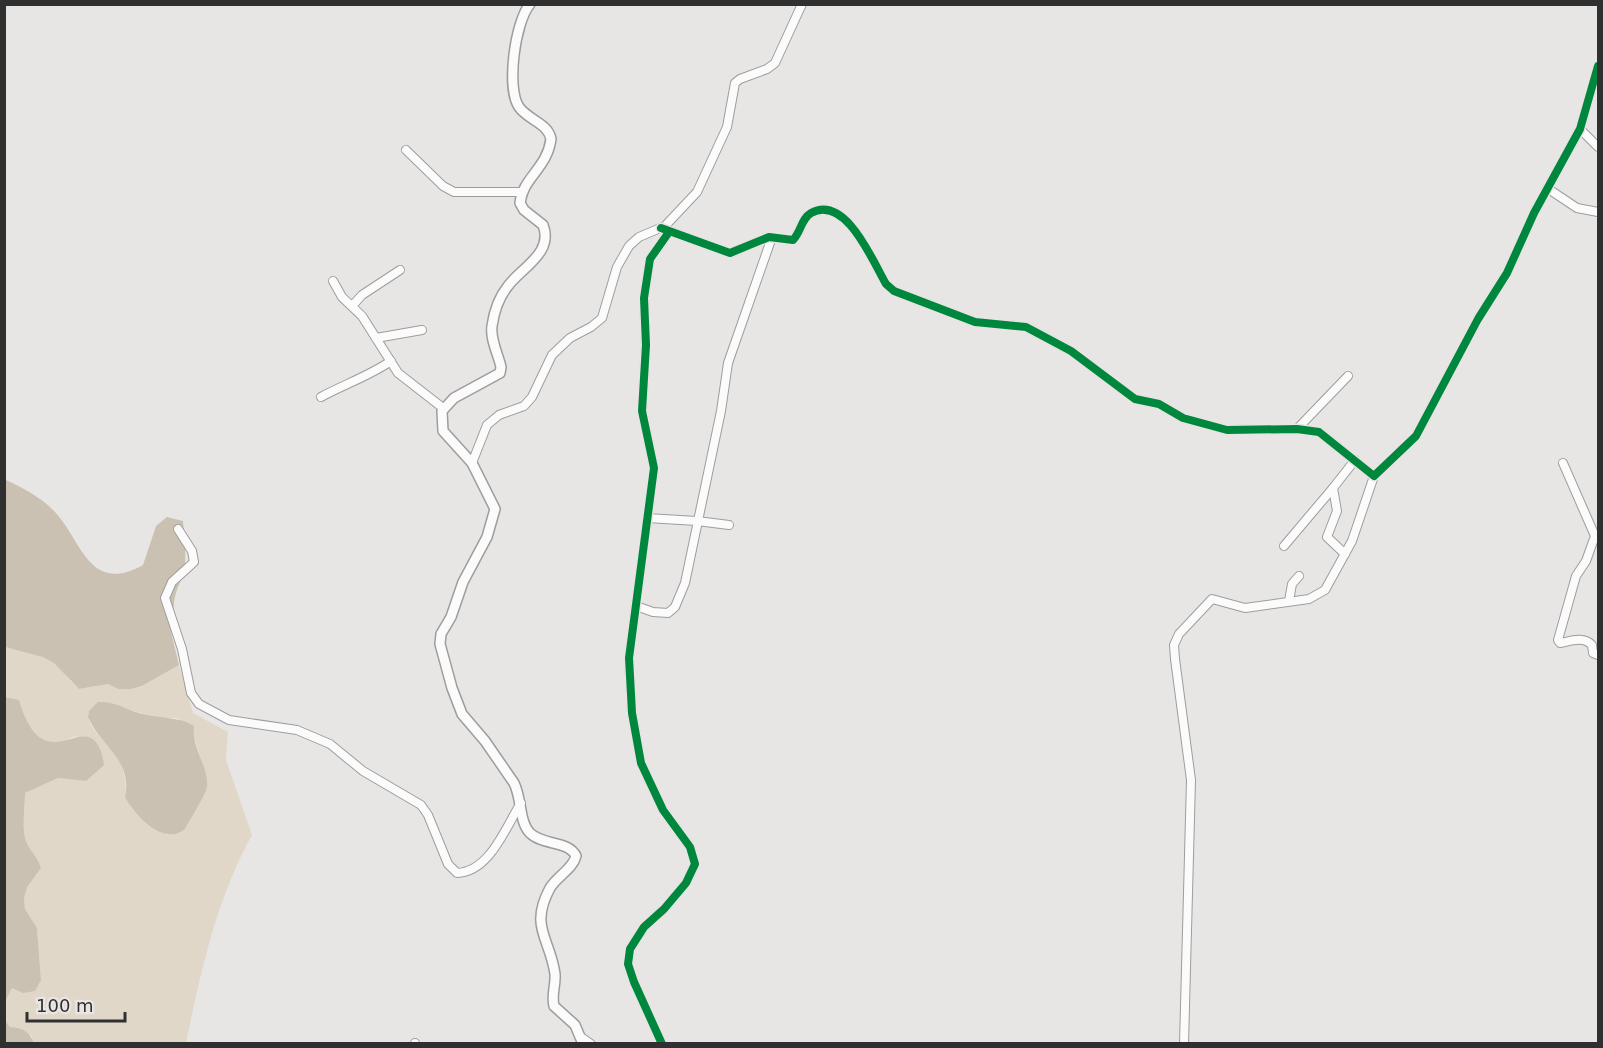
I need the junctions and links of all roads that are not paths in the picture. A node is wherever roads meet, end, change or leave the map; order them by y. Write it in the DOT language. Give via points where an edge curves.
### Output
graph roads {
  1 [pos="530,4"];
  2 [pos="802,4"];
  3 [pos="1599,66"];
  4 [pos="1580,129"];
  5 [pos="1599,147"];
  6 [pos="406,150"];
  7 [pos="1547,188"];
  8 [pos="522,192"];
  9 [pos="1599,212"];
  10 [pos="665,230"];
  11 [pos="772,237"];
  12 [pos="400,270"];
  13 [pos="333,281"];
  14 [pos="353,305"];
  15 [pos="422,330"];
  16 [pos="376,338"];
  17 [pos="391,361"];
  18 [pos="1348,376"];
  19 [pos="321,397"];
  20 [pos="443,408"];
  21 [pos="1296,429"];
  22 [pos="1355,460"];
  23 [pos="472,463"];
  24 [pos="1563,463"];
  25 [pos="1374,476"];
  26 [pos="1333,488"];
  27 [pos="647,518"];
  28 [pos="697,521"];
  29 [pos="729,525"];
  30 [pos="178,529"];
  31 [pos="1284,546"];
  32 [pos="1345,554"];
  33 [pos="1299,576"];
  34 [pos="1289,601"];
  35 [pos="636,606"];
  36 [pos="1599,656"];
  37 [pos="522,802"];
  38 [pos="582,1040"];
  39 [pos="591,1044"];
  40 [pos="662,1044"];
  41 [pos="1184,1044"];
  1 -- 8 [label="main road" via="519,28 515,99 520,109 548,130 551,139 541,168"];
  2 -- 10 [label="street" via="775,63 735,83 727,127 700,185"];
  3 -- 4 [label="street"];
  4 -- 5 [label="street"];
  4 -- 7 [label="street"];
  6 -- 8 [label="street" via="454,192"];
  7 -- 9 [label="street" via="1577,208"];
  7 -- 25 [label="street" via="1507,273 1416,436"];
  8 -- 20 [label="main road" via="521,207 540,222 545,238 536,258 513,280 497,305 492,328 501,369 496,376"];
  10 -- 11 [label="street" via="730,253"];
  10 -- 23 [label="street" via="639,237 629,246 616,267 602,318 552,355 532,398 524,406 491,420"];
  10 -- 27 [label="street" via="650,259 644,298 642,411 654,468"];
  11 -- 21 [label="street" via="793,240 810,214 835,212 851,226 894,291 975,322 1026,327 1071,351 1135,399 1159,404 1183,418 1227,430"];
  11 -- 28 [label="street" via="728,363"];
  12 -- 14 [label="street"];
  13 -- 14 [label="street" via="342,297"];
  14 -- 16 [label="street"];
  15 -- 16 [label="street"];
  16 -- 17 [label="street"];
  17 -- 19 [label="street"];
  17 -- 20 [label="street" via="405,380"];
  18 -- 21 [label="street"];
  20 -- 23 [label="main road" via="443,431"];
  21 -- 22 [label="street" via="1320,432"];
  22 -- 25 [label="street"];
  22 -- 26 [label="street"];
  23 -- 37 [label="main road" via="492,499 494,518 441,633 440,644 459,707 514,783"];
  24 -- 36 [label="street" via="1595,536 1587,561 1576,576 1558,640 1588,641 1593,653"];
  25 -- 32 [label="street"];
  26 -- 31 [label="street"];
  26 -- 32 [label="street" via="1337,511 1327,537"];
  27 -- 28 [label="street"];
  27 -- 35 [label="street"];
  28 -- 29 [label="street"];
  28 -- 35 [label="street" via="675,607 663,614"];
  30 -- 37 [label="street" via="192,550 194,562 172,582 165,598 182,649 190,693 202,708 229,720 297,730 330,744 363,771 421,805 448,864 457,873 475,866 493,850"];
  32 -- 34 [label="street" via="1325,590 1309,599"];
  33 -- 34 [label="street" via="1292,584"];
  34 -- 41 [label="street" via="1245,608 1212,599 1179,634 1174,645 1191,780"];
  35 -- 40 [label="street" via="629,658 640,763 663,810 690,847 695,864 686,883 644,927 630,949 628,964 634,982"];
  37 -- 38 [label="main road" via="524,825 531,834 544,843 568,847 576,856 547,894 541,926 555,973 554,1006 575,1025"];
  38 -- 39 [label="street"];
}
